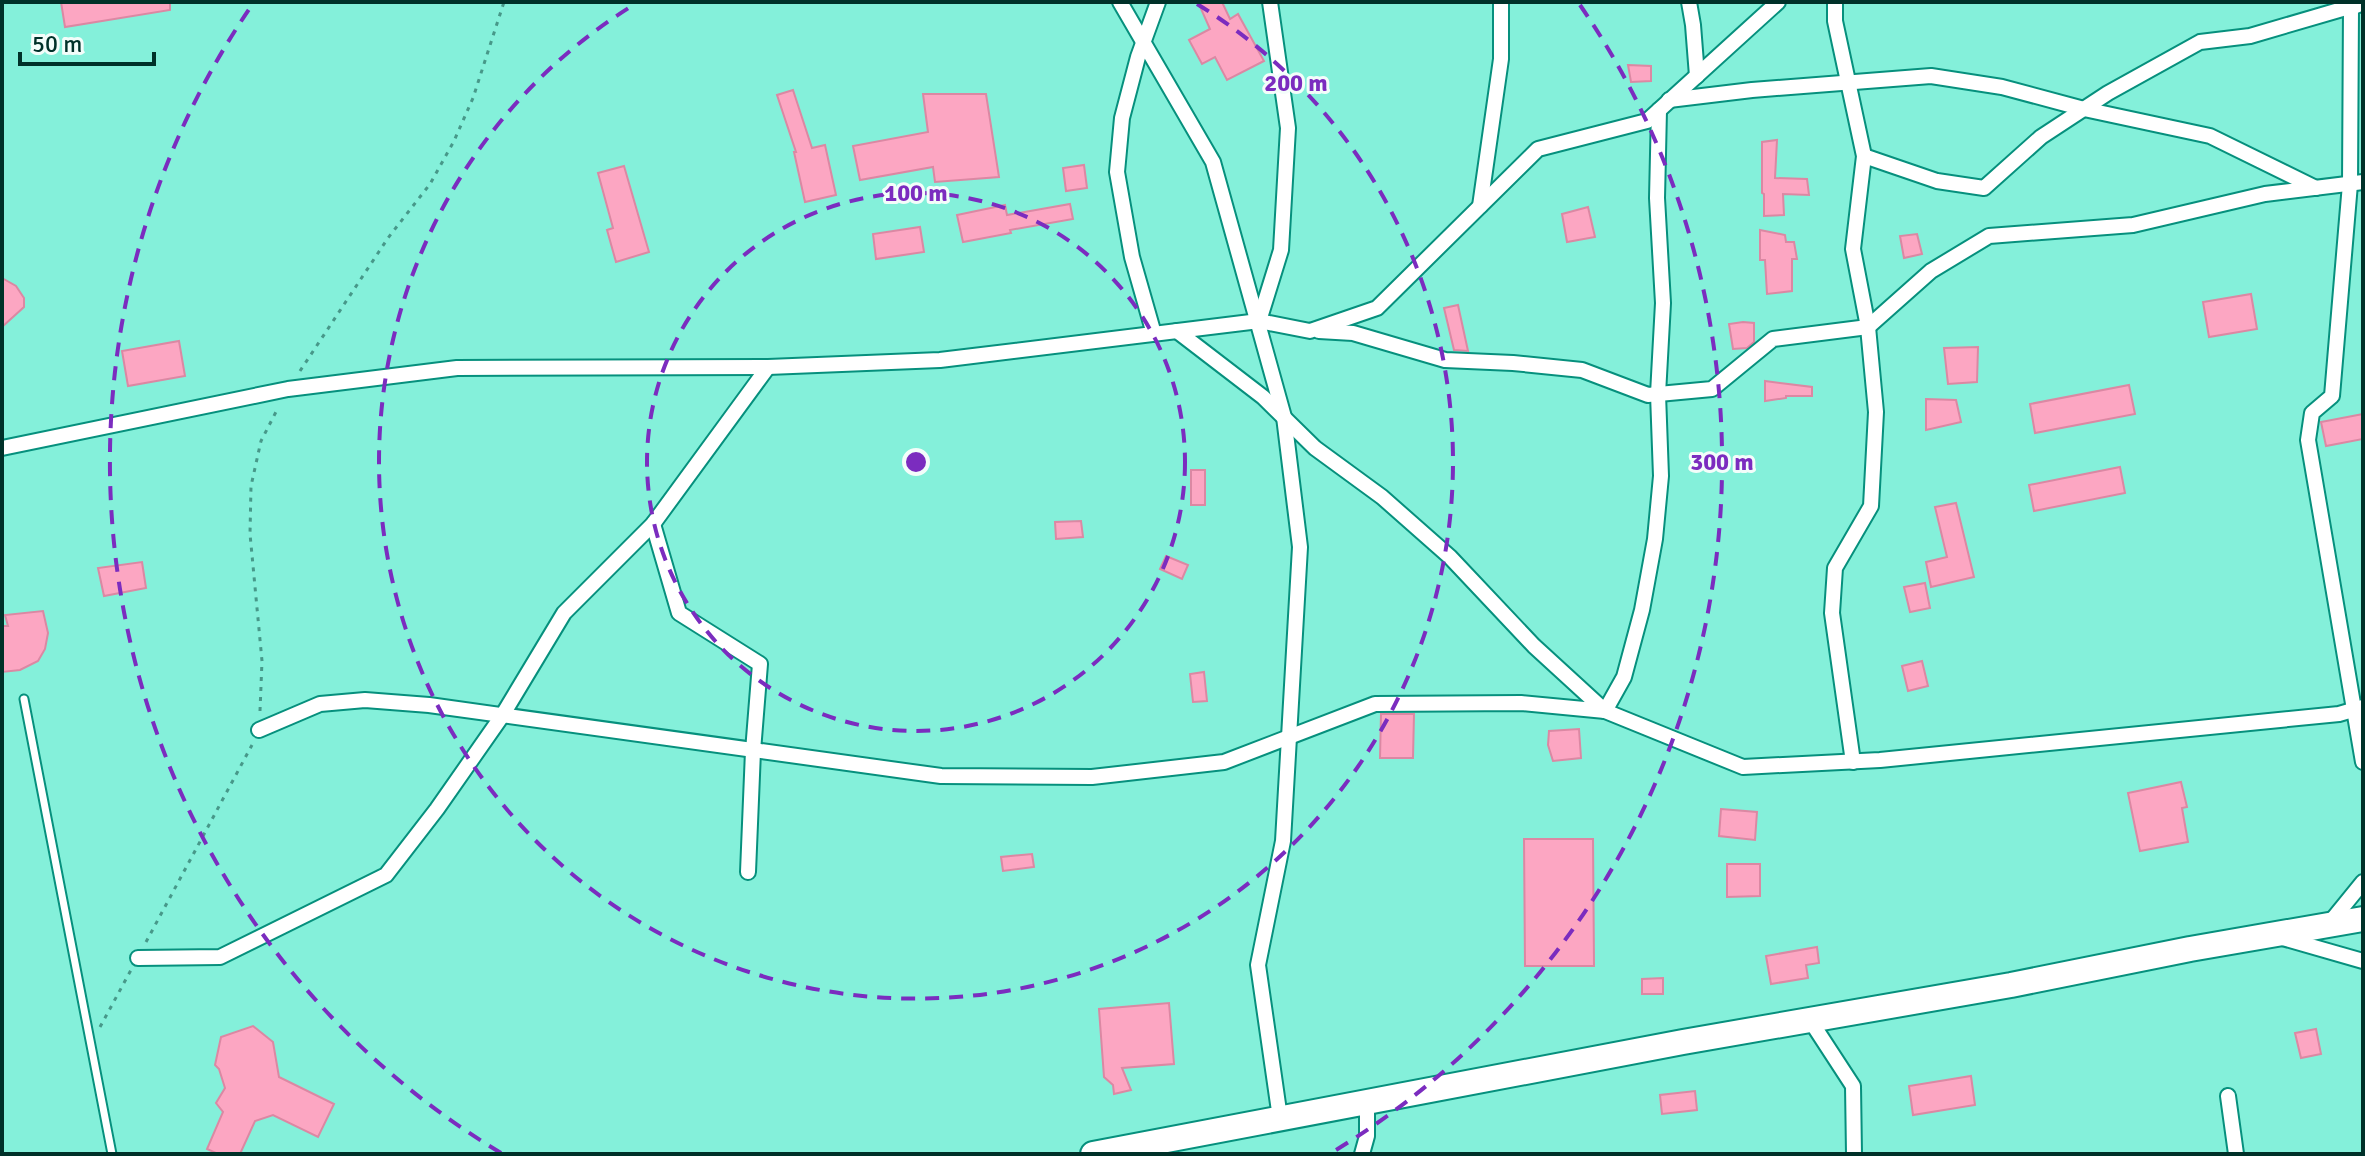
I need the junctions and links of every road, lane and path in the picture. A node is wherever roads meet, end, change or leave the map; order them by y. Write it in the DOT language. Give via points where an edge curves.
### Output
graph roads {
  1 [pos="504,2"];
  2 [pos="1120,2"];
  3 [pos="1158,2"];
  4 [pos="1270,2"];
  5 [pos="1501,2"];
  6 [pos="1689,2"];
  7 [pos="1778,2"];
  8 [pos="1835,2"];
  9 [pos="2361,4"];
  10 [pos="1144,41"];
  11 [pos="1697,76"];
  12 [pos="1847,83"];
  13 [pos="1664,105"];
  14 [pos="2084,109"];
  15 [pos="1864,156"];
  16 [pos="2356,183"];
  17 [pos="2316,188"];
  18 [pos="1480,207"];
  19 [pos="1259,321"];
  20 [pos="1868,327"];
  21 [pos="1177,331"];
  22 [pos="1310,331"];
  23 [pos="1154,334"];
  24 [pos="768,367"];
  25 [pos="288,389"];
  26 [pos="1658,394"];
  27 [pos="1284,417"];
  28 [pos="2,448"];
  29 [pos="653,524"];
  30 [pos="24,699"];
  31 [pos="2358,708"];
  32 [pos="1605,711"];
  33 [pos="502,716"];
  34 [pos="259,730"];
  35 [pos="1290,737"];
  36 [pos="753,751"];
  37 [pos="1853,762"];
  38 [pos="2363,762"];
  39 [pos="748,872"];
  40 [pos="2363,882"];
  41 [pos="2363,919"];
  42 [pos="2327,925"];
  43 [pos="2269,935"];
  44 [pos="138,958"];
  45 [pos="2363,961"];
  46 [pos="1810,1020"];
  47 [pos="91,1044"];
  48 [pos="2228,1096"];
  49 [pos="1367,1103"];
  50 [pos="1280,1118"];
  51 [pos="112,1154"];
  52 [pos="1093,1154"];
  53 [pos="1362,1154"];
  54 [pos="1854,1154"];
  55 [pos="2236,1154"];
  1 -- 25 [label="path" via="473,98 442,163"];
  2 -- 10 [label="street"];
  3 -- 10 [label="street"];
  4 -- 19 [label="street" via="1288,128 1281,250"];
  5 -- 18 [label="street" via="1501,59"];
  6 -- 11 [label="street"];
  7 -- 11 [label="street"];
  8 -- 12 [label="street"];
  9 -- 14 [label="street" via="2250,36 2200,42"];
  9 -- 16 [label="street" via="2351,8"];
  10 -- 19 [label="street" via="1213,162"];
  10 -- 23 [label="street" via="1122,118 1117,172 1132,257"];
  11 -- 13 [label="street"];
  12 -- 13 [label="street" via="1752,90"];
  12 -- 14 [label="street" via="1931,76 2002,87"];
  12 -- 15 [label="street"];
  13 -- 18 [label="street" via="1647,121 1538,149"];
  13 -- 26 [label="street" via="1657,198 1663,303"];
  14 -- 15 [label="street" via="2041,137 1984,188 1937,181"];
  14 -- 17 [label="street" via="2210,136"];
  15 -- 20 [label="street" via="1853,249"];
  16 -- 17 [label="street"];
  16 -- 31 [label="street" via="2332,396 2312,413 2308,440"];
  17 -- 20 [label="street" via="2265,194 2133,225 1989,236 1931,271"];
  18 -- 22 [label="street" via="1377,308"];
  19 -- 21 [label="street"];
  19 -- 22 [label="street"];
  19 -- 27 [label="street"];
  20 -- 26 [label="street" via="1773,339 1712,389"];
  20 -- 37 [label="street" via="1876,412 1871,506 1835,568 1832,613"];
  21 -- 23 [label="street"];
  21 -- 27 [label="street"];
  22 -- 26 [label="street" via="1353,333 1445,360 1582,370"];
  23 -- 24 [label="street" via="940,360"];
  24 -- 25 [label="street" via="457,368"];
  24 -- 29 [label="street"];
  25 -- 28 [label="street"];
  25 -- 34 [label="path" via="261,441 251,486 250,534 262,661"];
  26 -- 32 [label="street" via="1661,476 1655,539 1624,677"];
  27 -- 32 [label="street" via="1450,557"];
  27 -- 35 [label="street" via="1300,547"];
  29 -- 33 [label="street" via="564,613"];
  29 -- 36 [label="street" via="679,613 760,664"];
  30 -- 47 [label="lane"];
  31 -- 37 [label="street"];
  31 -- 38 [label="street"];
  32 -- 35 [label="street" via="1521,703 1375,704"];
  32 -- 37 [label="street" via="1743,767"];
  33 -- 34 [label="street" via="365,700 320,704"];
  33 -- 36 [label="street"];
  33 -- 44 [label="street" via="386,875 220,957"];
  34 -- 44 [label="path"];
  35 -- 36 [label="street" via="1224,762 1092,777 941,776"];
  35 -- 50 [label="street" via="1283,841 1258,965"];
  36 -- 39 [label="street"];
  40 -- 42 [label="street"];
  41 -- 42 [label="main road"];
  42 -- 43 [label="main road"];
  43 -- 45 [label="street"];
  43 -- 46 [label="main road"];
  44 -- 47 [label="path"];
  46 -- 49 [label="main road"];
  46 -- 54 [label="street" via="1853,1086"];
  47 -- 51 [label="lane"];
  48 -- 55 [label="street"];
  49 -- 50 [label="main road"];
  49 -- 53 [label="street"];
  50 -- 52 [label="main road"];
}
